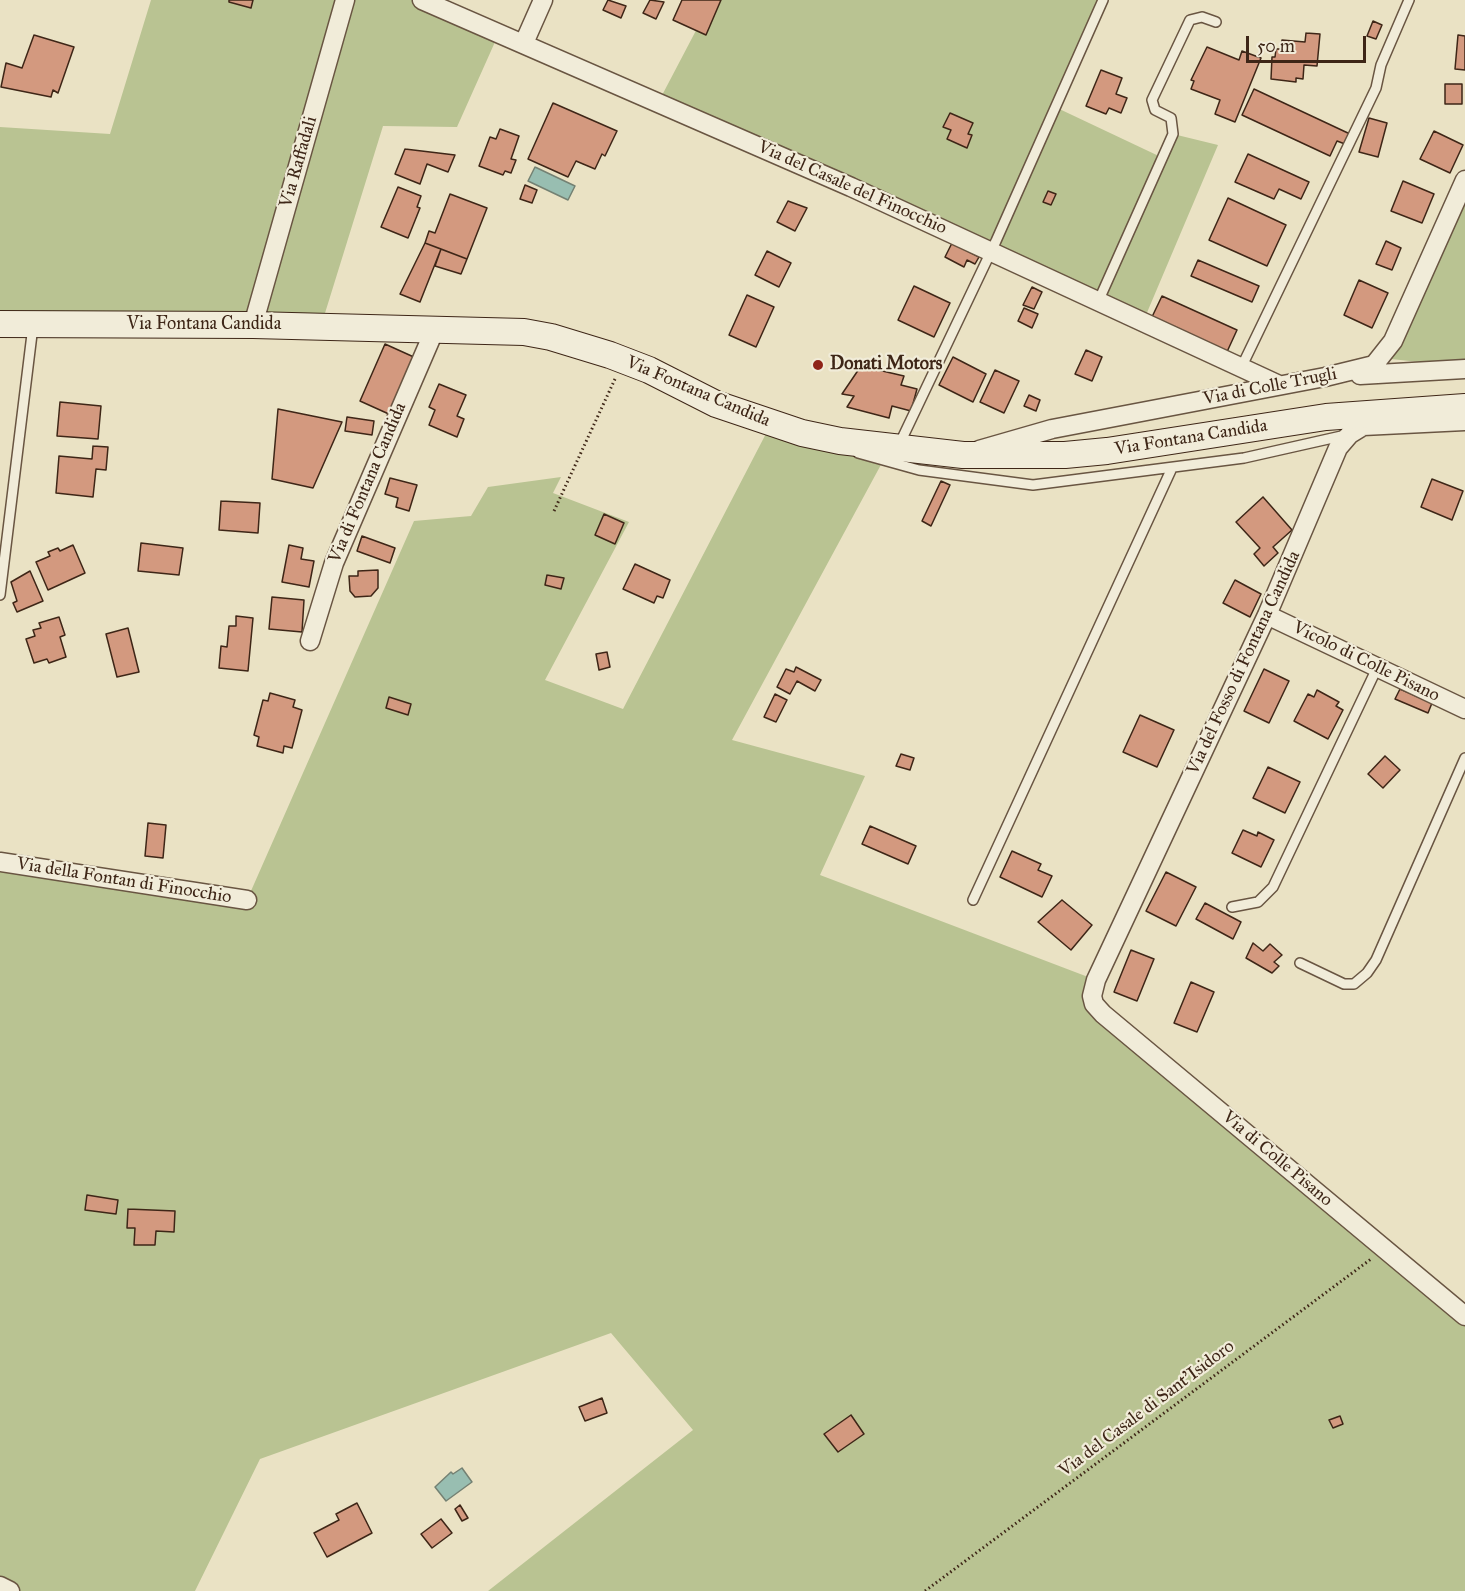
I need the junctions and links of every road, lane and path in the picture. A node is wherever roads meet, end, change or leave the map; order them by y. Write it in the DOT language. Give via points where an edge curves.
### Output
graph roads {
  1 [pos="345,0"];
  2 [pos="422,0"];
  3 [pos="543,0"];
  4 [pos="1103,0"];
  5 [pos="1409,0"];
  6 [pos="1216,22"];
  7 [pos="524,43"];
  8 [pos="1465,180"];
  9 [pos="991,252"];
  10 [pos="1098,302"];
  11 [pos="0,324"];
  12 [pos="33,324"];
  13 [pos="253,325"];
  14 [pos="435,329"];
  15 [pos="624,360"];
  16 [pos="1241,368"];
  17 [pos="1465,369"];
  18 [pos="1325,377"];
  19 [pos="1279,385"];
  20 [pos="1465,407"];
  21 [pos="1465,421"];
  22 [pos="1350,434"];
  23 [pos="829,439"];
  24 [pos="897,448"];
  25 [pos="963,455"];
  26 [pos="1172,468"];
  27 [pos="554,511"];
  28 [pos="0,595"];
  29 [pos="1268,615"];
  30 [pos="310,641"];
  31 [pos="1377,668"];
  32 [pos="1465,710"];
  33 [pos="1465,758"];
  34 [pos="0,862"];
  35 [pos="247,900"];
  36 [pos="973,900"];
  37 [pos="1232,907"];
  38 [pos="1300,963"];
  39 [pos="1093,1000"];
  40 [pos="1384,1249"];
  41 [pos="1465,1316"];
  42 [pos="0,1586"];
  43 [pos="10,1591"];
  44 [pos="925,1591"];
  1 -- 13 [label="street, Via Raffadali"];
  2 -- 7 [label="street, Via del Casale del Finocchio"];
  3 -- 7 [label="street"];
  4 -- 9 [label="lane"];
  5 -- 16 [label="lane" via="1381,65 1376,88"];
  6 -- 10 [label="lane" via="1202,17 1190,20 1152,100 1155,110 1171,118 1173,134"];
  7 -- 9 [label="street, Via del Casale del Finocchio"];
  8 -- 18 [label="street, Via di Colle Trugli" via="1385,354 1369,367"];
  9 -- 10 [label="street, Via del Casale del Finocchio"];
  9 -- 24 [label="lane"];
  10 -- 16 [label="street, Via del Casale del Finocchio"];
  11 -- 12 [label="main road, Via Fontana Candida"];
  12 -- 13 [label="main road, Via Fontana Candida"];
  12 -- 28 [label="lane"];
  13 -- 14 [label="main road, Via Fontana Candida"];
  14 -- 15 [label="main road, Via Fontana Candida" via="531,333"];
  14 -- 30 [label="street, Via di Fontana Candida" via="333,563"];
  15 -- 23 [label="main road, Via Fontana Candida" via="736,412"];
  15 -- 27 [label="path"];
  16 -- 19 [label="street, Via del Casale del Finocchio"];
  17 -- 18 [label="street"];
  18 -- 19 [label="street, Via di Colle Trugli"];
  19 -- 25 [label="street, Via di Colle Trugli" via="1052,429"];
  20 -- 25 [label="main road, Via Fontana Candida" via="1326,417 1107,451"];
  21 -- 22 [label="street" via="1375,424"];
  22 -- 26 [label="lane" via="1262,455"];
  22 -- 29 [label="street, Via del Fosso di Fontana Candida" via="1334,454"];
  23 -- 24 [label="main road, Via Fontana Candida"];
  23 -- 26 [label="lane" via="855,452 905,467 1028,485"];
  24 -- 25 [label="main road, Via Fontana Candida"];
  26 -- 36 [label="lane"];
  29 -- 31 [label="street, Vicolo di Colle Pisano"];
  29 -- 39 [label="street, Via del Fosso di Fontana Candida" via="1096,980"];
  31 -- 32 [label="street, Vicolo di Colle Pisano"];
  31 -- 37 [label="lane" via="1273,887 1258,902"];
  33 -- 38 [label="lane" via="1368,973 1354,984 1344,984"];
  34 -- 35 [label="street, Via della Fontan di Finocchio"];
  39 -- 40 [label="street, Via di Colle Pisano" via="1103,1014"];
  40 -- 41 [label="street, Via di Colle Pisano"];
  40 -- 44 [label="path, Via del Casale di Sant'Isidoro"];
  42 -- 43 [label="street"];
}
